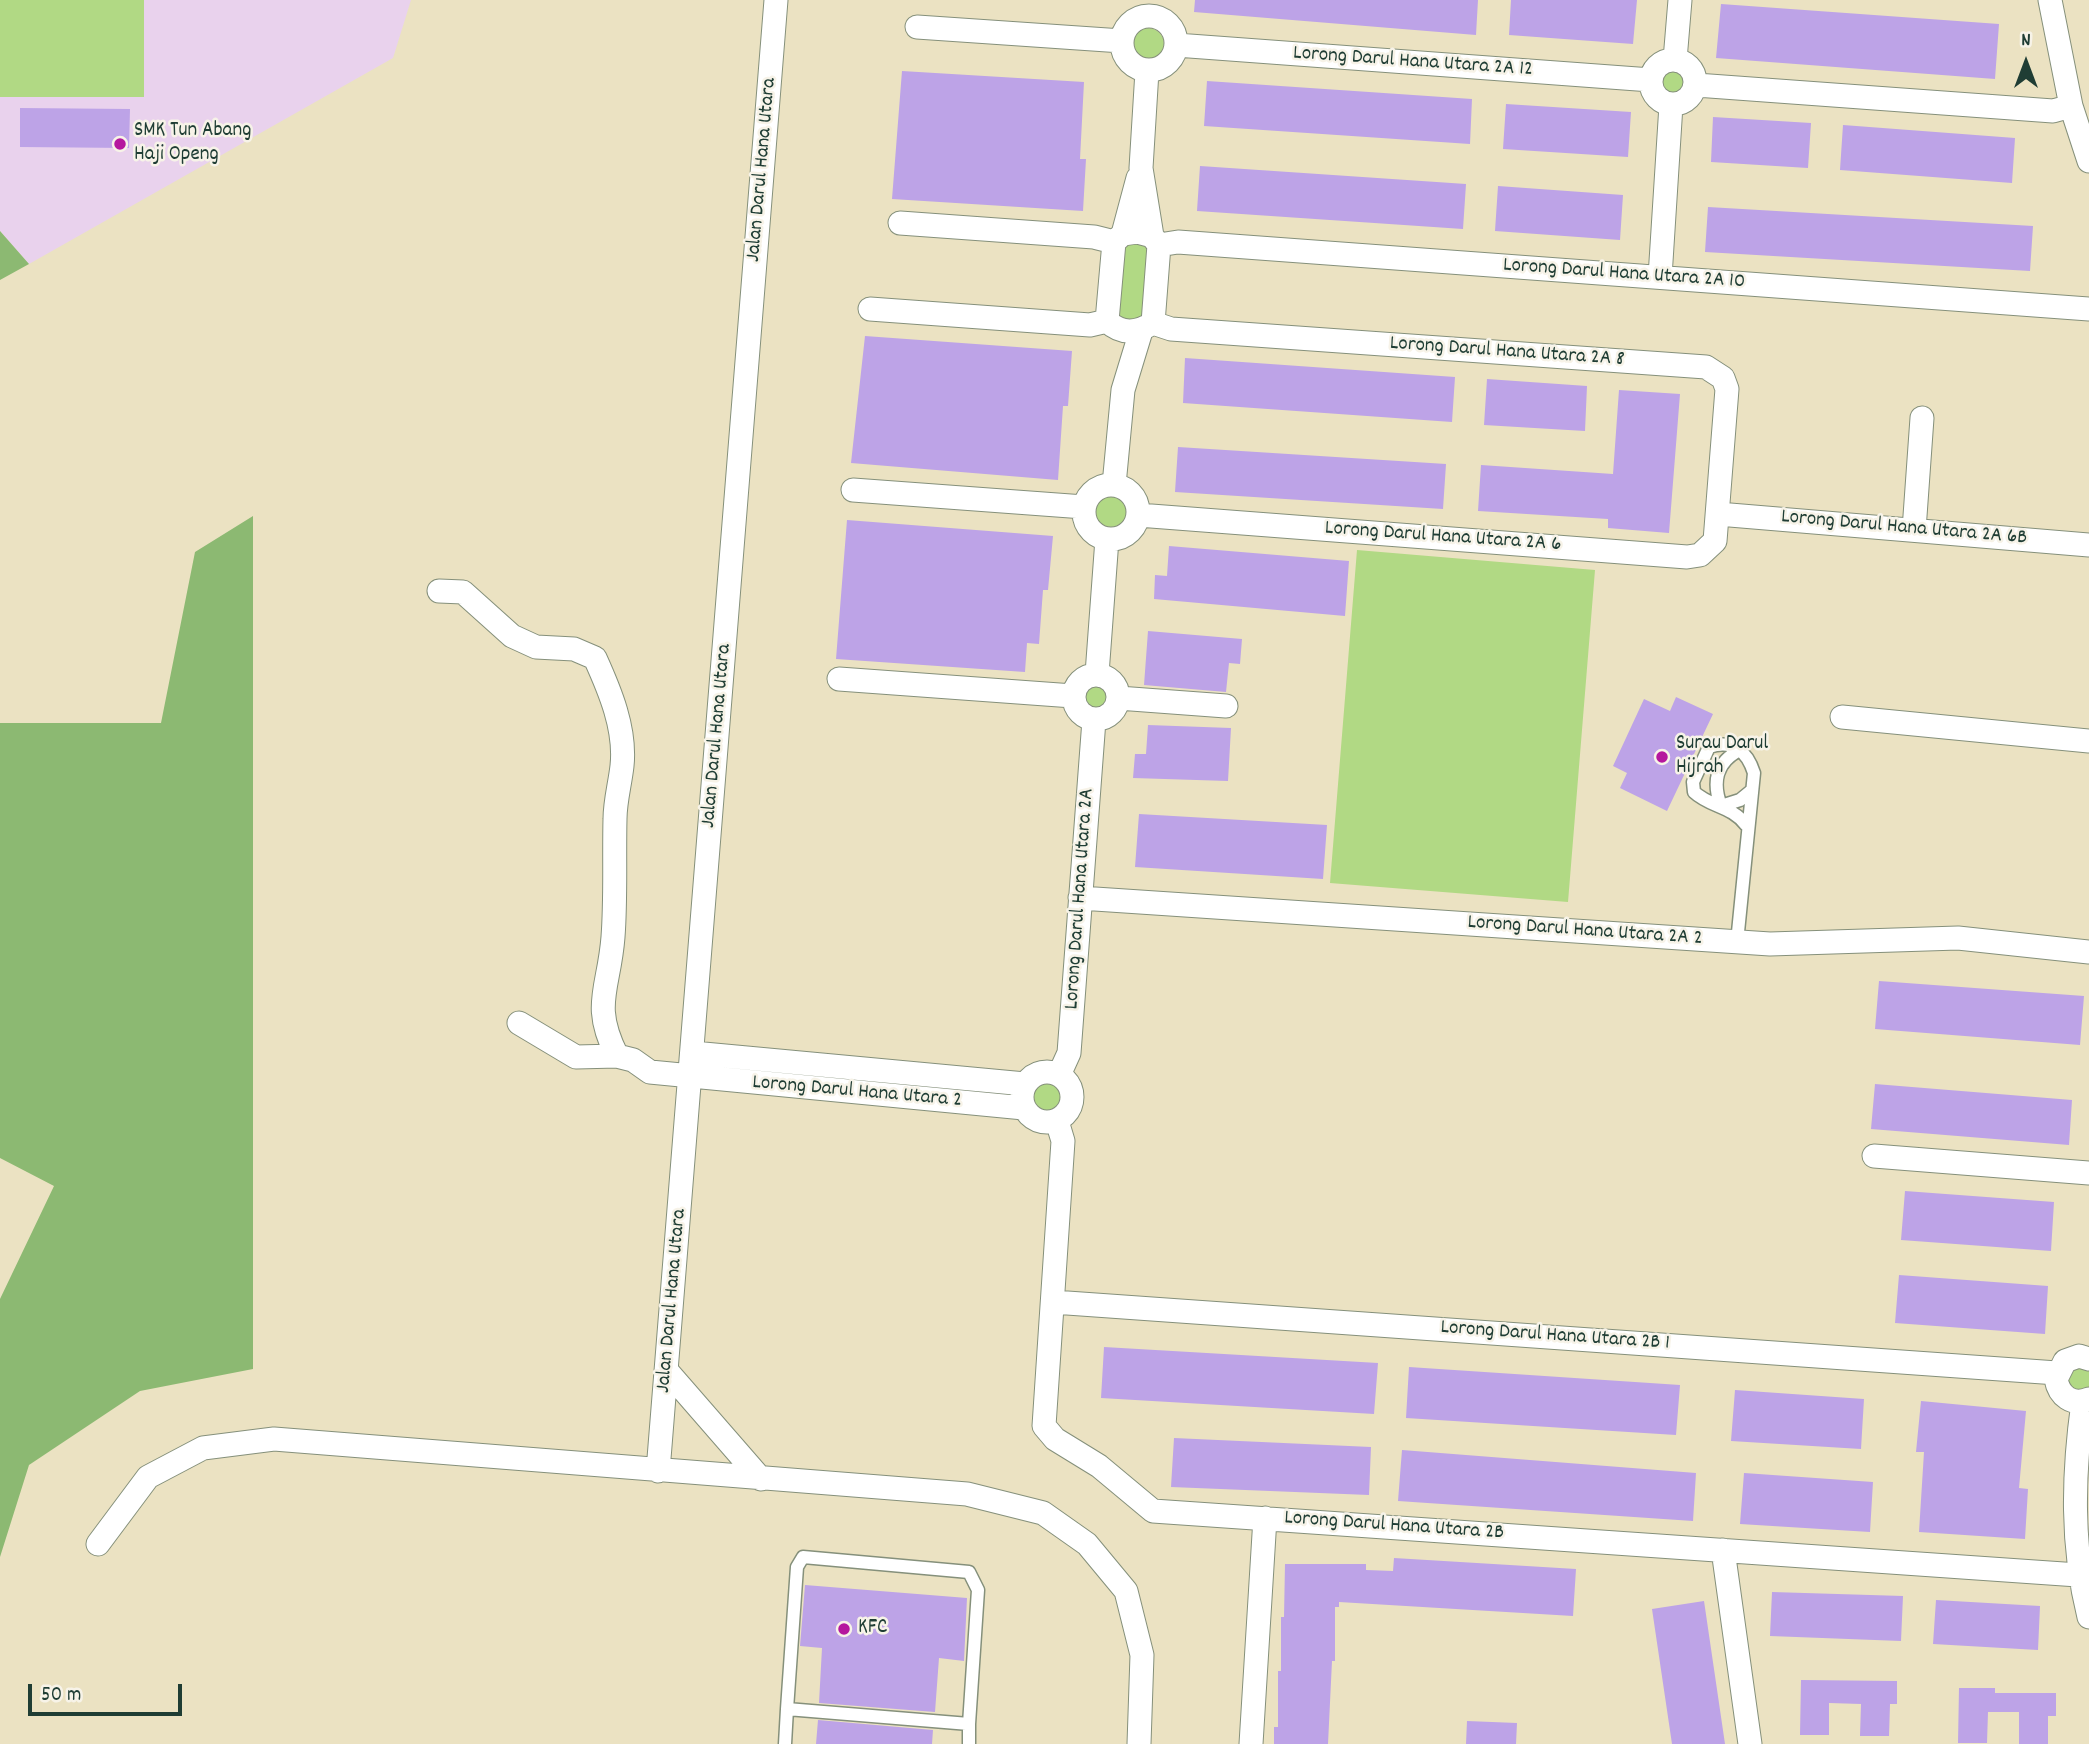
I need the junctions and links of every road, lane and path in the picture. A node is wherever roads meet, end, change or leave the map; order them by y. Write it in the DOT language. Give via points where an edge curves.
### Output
graph roads {
  1 [pos="776,0"];
  2 [pos="1680,0"];
  3 [pos="2050,0"];
  4 [pos="1151,8"];
  5 [pos="916,27"];
  6 [pos="1122,41"];
  7 [pos="1176,45"];
  8 [pos="1675,60"];
  9 [pos="1147,71"];
  10 [pos="1651,80"];
  11 [pos="1696,85"];
  12 [pos="1671,105"];
  13 [pos="2071,106"];
  14 [pos="2089,161"];
  15 [pos="1141,168"];
  16 [pos="900,223"];
  17 [pos="1119,238"];
  18 [pos="1155,240"];
  19 [pos="1660,277"];
  20 [pos="870,309"];
  21 [pos="2089,309"];
  22 [pos="1112,325"];
  23 [pos="1147,327"];
  24 [pos="1123,390"];
  25 [pos="1922,418"];
  26 [pos="1114,485"];
  27 [pos="853,490"];
  28 [pos="1084,508"];
  29 [pos="1718,514"];
  30 [pos="1138,515"];
  31 [pos="1914,530"];
  32 [pos="1107,539"];
  33 [pos="2089,545"];
  34 [pos="439,592"];
  35 [pos="1097,674"];
  36 [pos="839,679"];
  37 [pos="1073,696"];
  38 [pos="1118,698"];
  39 [pos="1226,706"];
  40 [pos="1842,717"];
  41 [pos="1094,720"];
  42 [pos="2089,741"];
  43 [pos="1740,750"];
  44 [pos="1751,791"];
  45 [pos="1721,806"];
  46 [pos="1746,825"];
  47 [pos="1080,898"];
  48 [pos="1737,942"];
  49 [pos="2089,952"];
  50 [pos="519,1023"];
  51 [pos="693,1053"];
  52 [pos="617,1056"];
  53 [pos="1059,1075"];
  54 [pos="691,1077"];
  55 [pos="1025,1084"];
  56 [pos="1024,1108"];
  57 [pos="1057,1121"];
  58 [pos="1874,1156"];
  59 [pos="2089,1173"];
  60 [pos="1053,1302"];
  61 [pos="2089,1359"];
  62 [pos="667,1371"];
  63 [pos="2057,1373"];
  64 [pos="2086,1400"];
  65 [pos="658,1471"];
  66 [pos="761,1479"];
  67 [pos="1265,1518"];
  68 [pos="98,1544"];
  69 [pos="1723,1550"];
  70 [pos="2078,1575"];
  71 [pos="2089,1617"];
  72 [pos="787,1709"];
  73 [pos="969,1724"];
  74 [pos="785,1744"];
  75 [pos="969,1744"];
  76 [pos="1139,1744"];
  77 [pos="1251,1744"];
  78 [pos="1751,1744"];
  1 -- 51 [label="street, Jalan Darul Hana Utara"];
  2 -- 8 [label="street"];
  3 -- 13 [label="street"];
  4 -- 6 [label="street" via="1132,22"];
  4 -- 7 [label="street" via="1172,29"];
  5 -- 6 [label="street"];
  6 -- 9 [label="street" via="1129,62"];
  7 -- 9 [label="street" via="1163,67"];
  7 -- 10 [label="street, Lorong Darul Hana Utara 2A 12"];
  8 -- 10 [label="street" via="1660,64"];
  8 -- 11 [label="street" via="1689,66"];
  9 -- 15 [label="street"];
  10 -- 12 [label="street" via="1657,98"];
  11 -- 12 [label="street" via="1689,98"];
  11 -- 13 [label="street" via="2053,111"];
  12 -- 19 [label="street"];
  13 -- 14 [label="street"];
  15 -- 17 [label="street"];
  15 -- 18 [label="street"];
  16 -- 17 [label="street, Lorong Darul Hana Utara 2A 10"];
  17 -- 18 [label="street, Lorong Darul Hana Utara 2A 10" via="1137,232"];
  17 -- 22 [label="street"];
  18 -- 19 [label="street, Lorong Darul Hana Utara 2A 10"];
  18 -- 23 [label="street"];
  19 -- 21 [label="street, Lorong Darul Hana Utara 2A 10"];
  20 -- 22 [label="street, Lorong Darul Hana Utara 2A 8"];
  22 -- 23 [label="street, Lorong Darul Hana Utara 2A 8"];
  22 -- 24 [label="street"];
  23 -- 24 [label="street"];
  23 -- 29 [label="street, Lorong Darul Hana Utara 2A 8" via="1706,367 1723,378 1727,388"];
  24 -- 26 [label="street"];
  25 -- 31 [label="street"];
  26 -- 28 [label="street" via="1097,488"];
  26 -- 30 [label="street" via="1130,492"];
  27 -- 28 [label="street"];
  28 -- 32 [label="street" via="1088,527"];
  29 -- 30 [label="street, Lorong Darul Hana Utara 2A 6" via="1716,541 1710,549 1687,557"];
  29 -- 31 [label="street, Lorong Darul Hana Utara 2A 6B"];
  30 -- 32 [label="street" via="1128,533"];
  31 -- 33 [label="street, Lorong Darul Hana Utara 2A 6B"];
  32 -- 35 [label="street"];
  34 -- 52 [label="street" via="463,592 512,636 536,647 574,649 595,658 605,681 619,722 622,763 615,817 617,884 612,949 601,1010 604,1030"];
  35 -- 37 [label="street" via="1082,679"];
  35 -- 38 [label="street" via="1115,685"];
  36 -- 37 [label="street"];
  37 -- 41 [label="street" via="1080,714"];
  38 -- 39 [label="street"];
  38 -- 41 [label="street" via="1113,711"];
  40 -- 42 [label="street"];
  41 -- 47 [label="street, Lorong Darul Hana Utara 2A"];
  43 -- 44 [label="lane" via="1749,757 1754,773"];
  43 -- 45 [label="lane" via="1726,757 1715,781"];
  43 -- 45 [label="lane" via="1721,743 1709,747 1693,782 1694,792 1702,799"];
  44 -- 45 [label="lane"];
  44 -- 46 [label="lane"];
  45 -- 46 [label="lane" via="1738,813"];
  46 -- 48 [label="lane"];
  47 -- 48 [label="street, Lorong Darul Hana Utara 2A 2"];
  47 -- 53 [label="street, Lorong Darul Hana Utara 2A" via="1069,1053"];
  48 -- 49 [label="street, Lorong Darul Hana Utara 2A 2" via="1958,938"];
  50 -- 52 [label="street" via="576,1058"];
  51 -- 54 [label="street, Jalan Darul Hana Utara"];
  51 -- 55 [label="street, Lorong Darul Hana Utara 2"];
  52 -- 54 [label="street, Lorong Darul Hana Utara 2" via="650,1072"];
  53 -- 55 [label="street" via="1039,1073"];
  53 -- 57 [label="street" via="1069,1083 1073,1099"];
  54 -- 56 [label="street, Lorong Darul Hana Utara 2"];
  54 -- 62 [label="street, Jalan Darul Hana Utara"];
  55 -- 56 [label="street"];
  56 -- 57 [label="street" via="1036,1121"];
  57 -- 60 [label="street, Lorong Darul Hana Utara 2B" via="1063,1141"];
  58 -- 59 [label="street"];
  60 -- 63 [label="street, Lorong Darul Hana Utara 2B 1"];
  60 -- 67 [label="street, Lorong Darul Hana Utara 2B" via="1044,1426 1055,1438 1099,1466 1153,1511"];
  61 -- 63 [label="street" via="2072,1358"];
  62 -- 65 [label="street, Jalan Darul Hana Utara"];
  62 -- 66 [label="street"];
  63 -- 64 [label="street" via="2061,1394"];
  64 -- 70 [label="street" via="2075,1492"];
  65 -- 66 [label="street"];
  65 -- 68 [label="street" via="274,1439 204,1448 148,1477"];
  66 -- 76 [label="street" via="967,1494 1043,1513 1087,1544 1126,1591 1143,1655"];
  67 -- 69 [label="street, Lorong Darul Hana Utara 2B"];
  67 -- 77 [label="street"];
  69 -- 70 [label="street, Lorong Darul Hana Utara 2B"];
  69 -- 78 [label="street"];
  70 -- 71 [label="street"];
  72 -- 73 [label="lane"];
  72 -- 73 [label="lane" via="797,1567 803,1557 969,1572 978,1590"];
  72 -- 74 [label="lane"];
  73 -- 75 [label="lane"];
}
